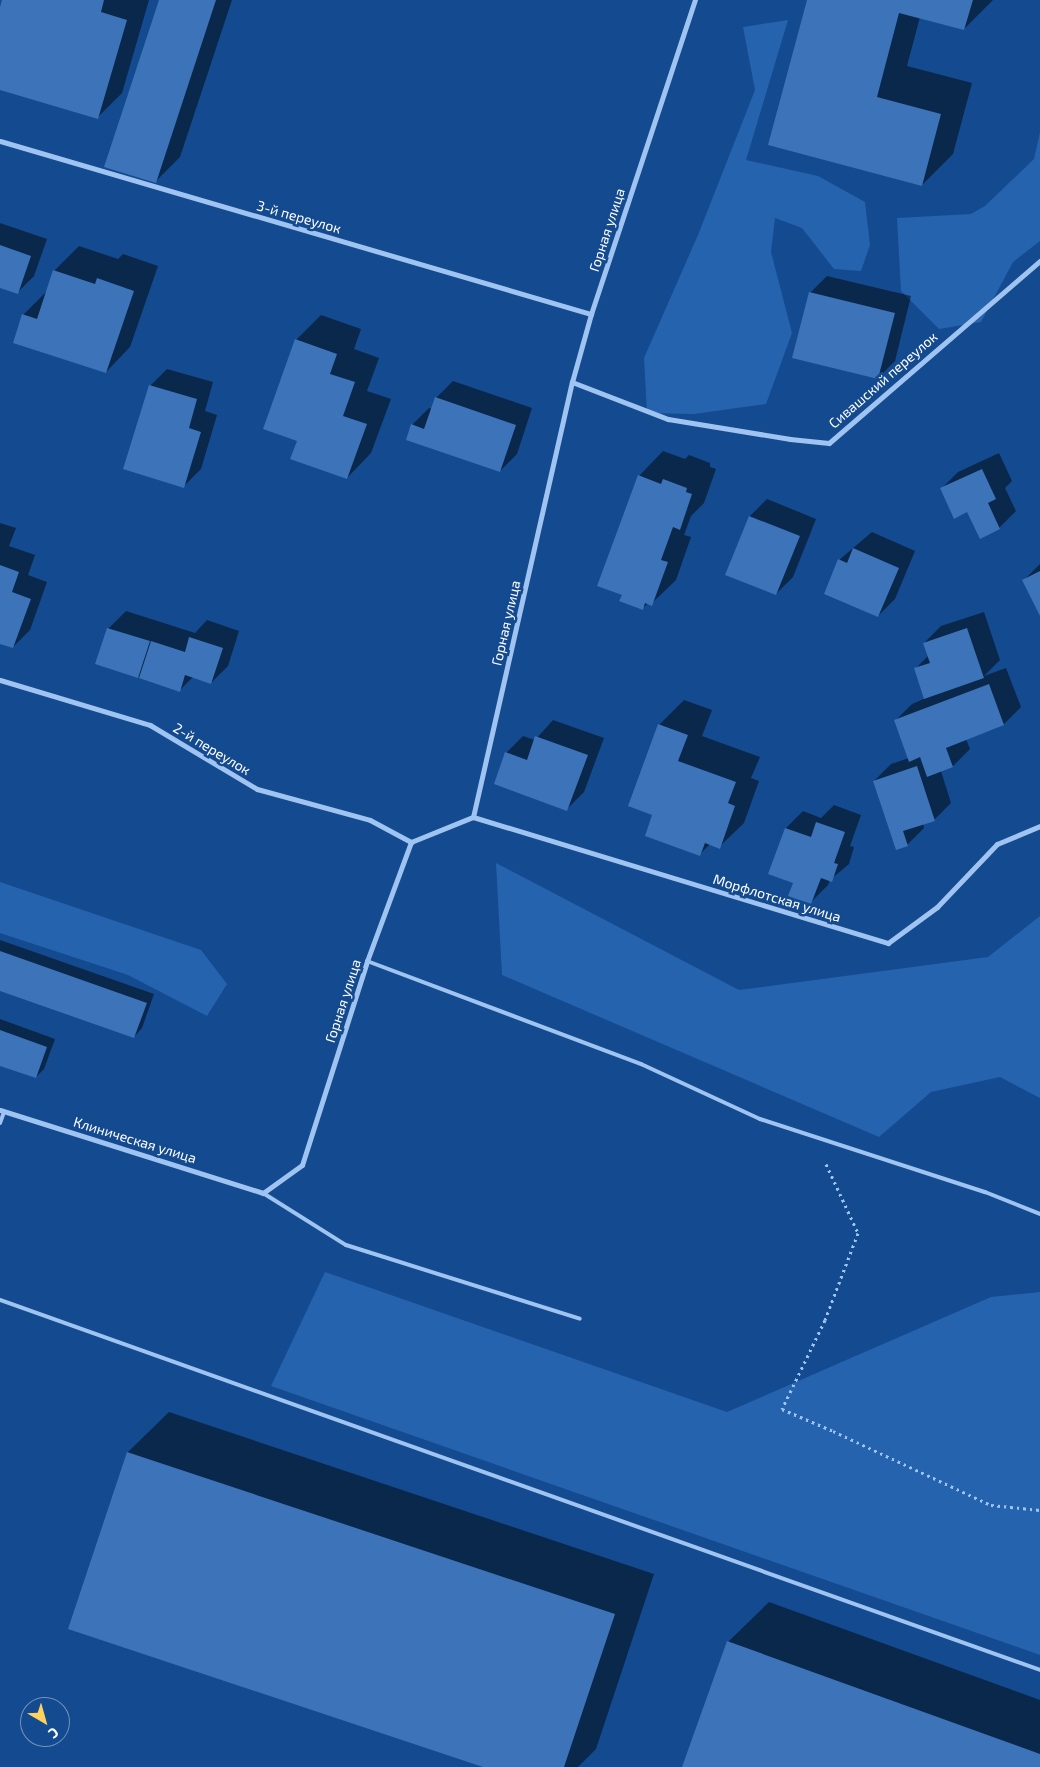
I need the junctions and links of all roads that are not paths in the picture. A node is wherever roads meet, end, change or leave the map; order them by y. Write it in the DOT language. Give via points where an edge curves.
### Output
graph roads {
  1 [pos="695,0"];
  2 [pos="0,141"];
  3 [pos="1040,261"];
  4 [pos="591,314"];
  5 [pos="572,382"];
  6 [pos="0,680"];
  7 [pos="473,817"];
  8 [pos="1040,826"];
  9 [pos="411,842"];
  10 [pos="367,961"];
  11 [pos="2,1111"];
  12 [pos="0,1124"];
  13 [pos="264,1193"];
  14 [pos="1040,1214"];
  15 [pos="0,1300"];
  16 [pos="580,1319"];
  17 [pos="1040,1670"];
  1 -- 4 [label="street, Горная улица"];
  2 -- 4 [label="street, 3-й переулок"];
  3 -- 5 [label="street, Сивашский переулок" via="829,443 668,420"];
  4 -- 5 [label="street, Горная улица"];
  5 -- 7 [label="street, Горная улица"];
  6 -- 9 [label="street, 2-й переулок" via="150,725 257,789 370,820"];
  7 -- 8 [label="street, Морфлотская улица" via="888,944 937,907 997,844"];
  7 -- 9 [label="street"];
  9 -- 10 [label="street, Горная улица"];
  10 -- 13 [label="street, Горная улица" via="302,1166"];
  10 -- 14 [label="lane" via="641,1064 760,1119 985,1192"];
  11 -- 12 [label="lane"];
  11 -- 13 [label="street, Клиническая улица"];
  13 -- 16 [label="lane" via="346,1245"];
  15 -- 17 [label="lane"];
}
